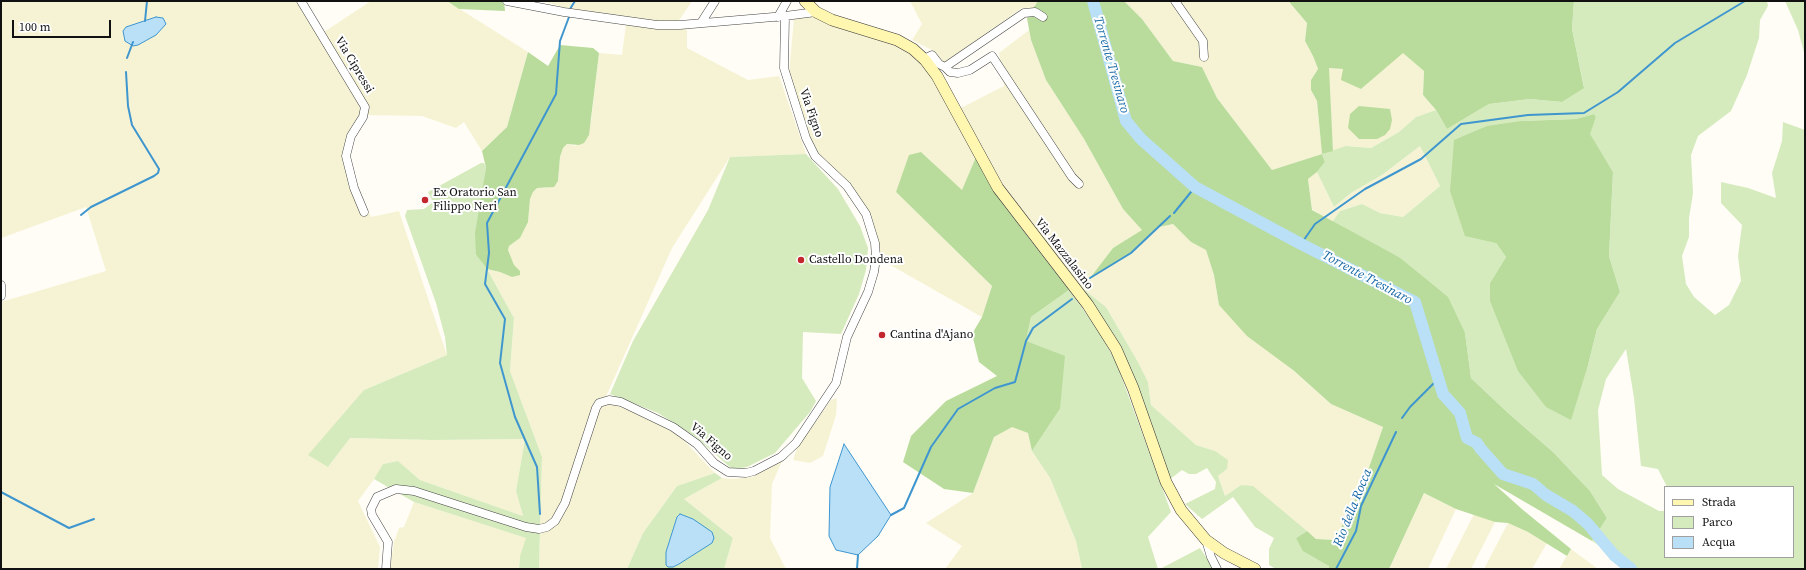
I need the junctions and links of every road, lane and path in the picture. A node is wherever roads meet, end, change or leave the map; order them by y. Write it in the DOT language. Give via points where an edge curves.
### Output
graph roads {
  1 [pos="301,1"];
  2 [pos="507,1"];
  3 [pos="715,1"];
  4 [pos="787,1"];
  5 [pos="805,1"];
  6 [pos="1175,1"];
  7 [pos="816,12"];
  8 [pos="1043,16"];
  9 [pos="782,17"];
  10 [pos="701,23"];
  11 [pos="1204,57"];
  12 [pos="924,59"];
  13 [pos="945,67"];
  14 [pos="1079,184"];
  15 [pos="364,212"];
  16 [pos="1,285"];
  17 [pos="1,296"];
  18 [pos="1206,540"];
  19 [pos="386,569"];
  20 [pos="1217,569"];
  21 [pos="1255,569"];
  1 -- 15 [label="street, Via Cipressi" via="365,108 363,117 351,136 346,156 354,188"];
  2 -- 10 [label="street" via="643,24"];
  3 -- 10 [label="street"];
  4 -- 9 [label="street"];
  5 -- 7 [label="main road, Via Mazzalasino"];
  6 -- 11 [label="street" via="1203,40"];
  7 -- 9 [label="street"];
  7 -- 12 [label="main road, Via Mazzalasino" via="832,20 897,40"];
  8 -- 13 [label="street" via="1035,12 1024,13"];
  9 -- 10 [label="street"];
  9 -- 19 [label="street, Via Figno" via="784,68 806,138 815,156 847,186 866,214 875,243 876,258 868,292 847,337 836,384 796,443 781,457 754,471 728,472 714,463 697,444 673,427 621,402 608,400 596,408 565,503 555,521 539,529 526,527 414,491 396,489 377,497 371,509 388,542"];
  12 -- 13 [label="street" via="932,55"];
  12 -- 18 [label="main road, Via Mazzalasino" via="937,76 998,188 1113,343 1129,376 1166,482 1181,510"];
  13 -- 14 [label="street" via="950,72 958,73 970,70 992,56"];
  16 -- 17 [label="street"];
  18 -- 20 [label="street" via="1210,557"];
  18 -- 21 [label="main road, Via Mazzalasino" via="1224,553"];
}
